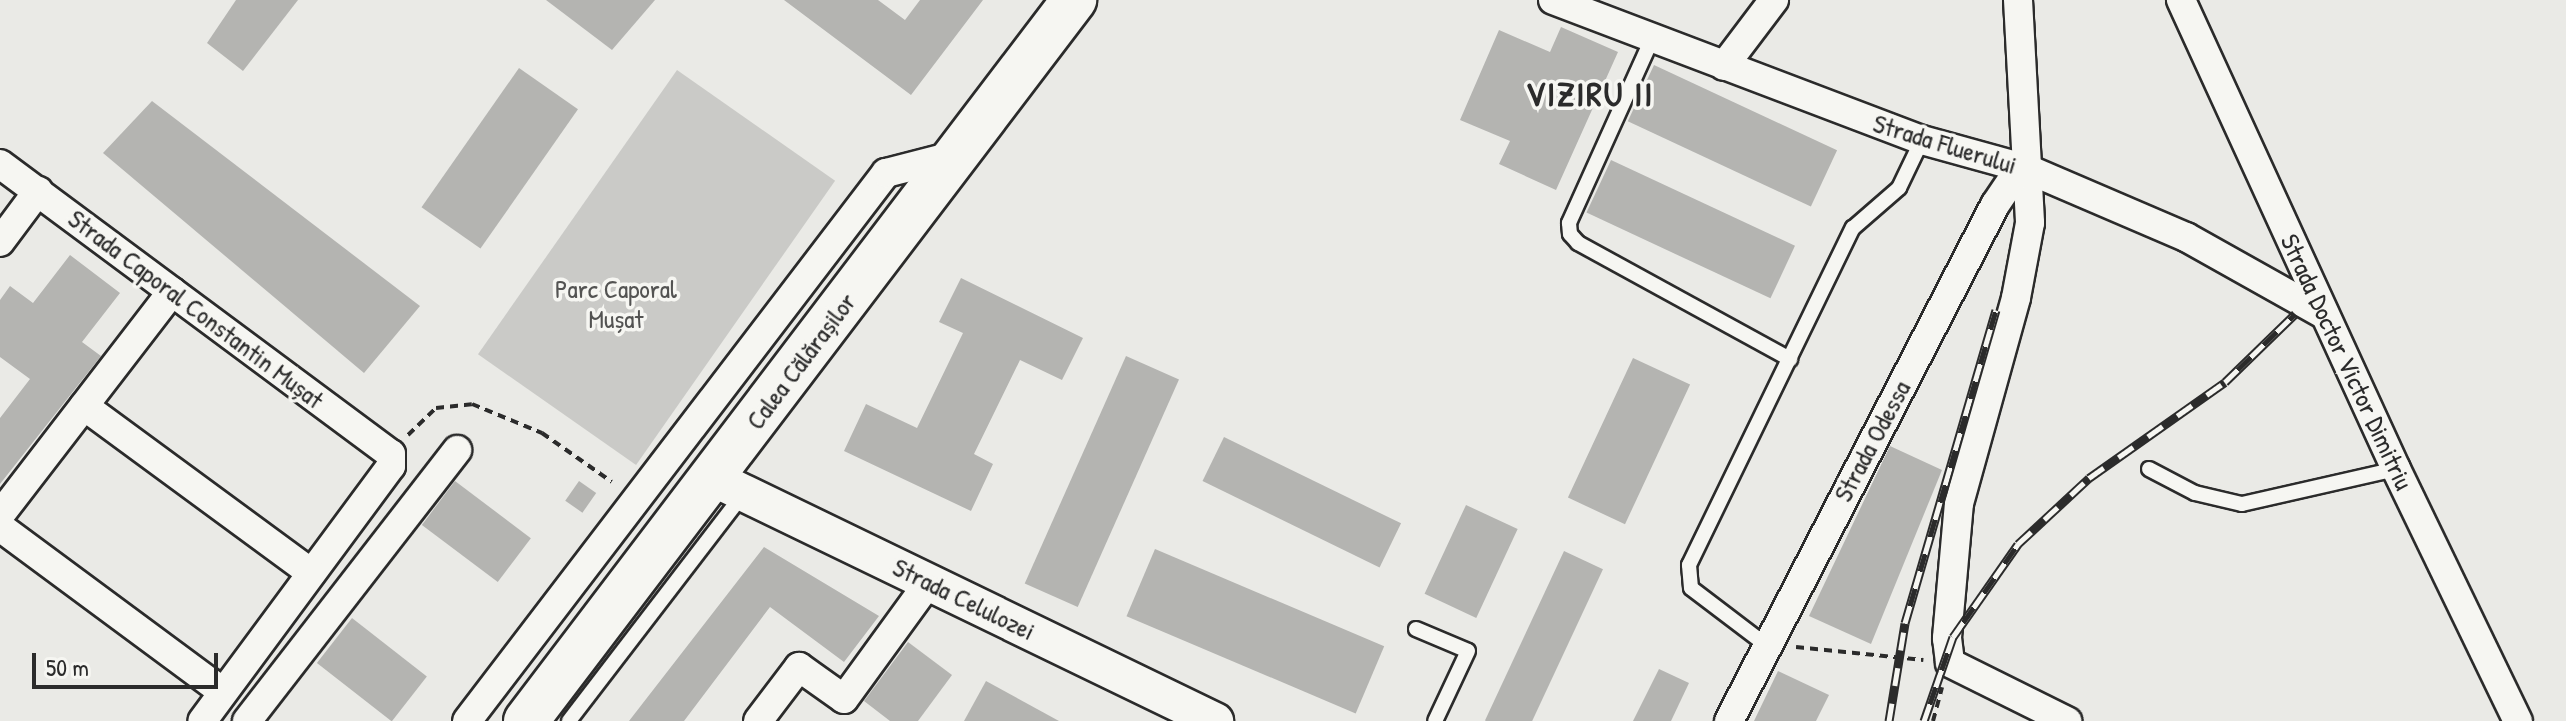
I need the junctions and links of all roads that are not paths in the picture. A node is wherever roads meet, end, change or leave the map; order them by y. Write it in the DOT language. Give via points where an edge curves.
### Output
graph roads {
  1 [pos="1074,0"];
  2 [pos="1553,0"];
  3 [pos="1774,0"];
  4 [pos="2018,0"];
  5 [pos="2181,0"];
  6 [pos="1652,39"];
  7 [pos="1724,66"];
  8 [pos="1922,140"];
  9 [pos="956,155"];
  10 [pos="0,164"];
  11 [pos="2027,169"];
  12 [pos="38,191"];
  13 [pos="0,242"];
  14 [pos="172,292"];
  15 [pos="2325,315"];
  16 [pos="1790,359"];
  17 [pos="84,406"];
  18 [pos="457,450"];
  19 [pos="2149,469"];
  20 [pos="2396,469"];
  21 [pos="728,485"];
  22 [pos="0,515"];
  23 [pos="0,527"];
  24 [pos="311,573"];
  25 [pos="929,582"];
  26 [pos="1416,629"];
  27 [pos="1766,645"];
  28 [pos="223,692"];
  29 [pos="1206,719"];
  30 [pos="202,721"];
  31 [pos="247,721"];
  32 [pos="467,721"];
  33 [pos="526,721"];
  34 [pos="569,721"];
  35 [pos="758,721"];
  36 [pos="1435,721"];
  37 [pos="1729,721"];
  38 [pos="2067,721"];
  39 [pos="2518,721"];
  1 -- 9 [label="main road, Calea Călărașilor"];
  2 -- 6 [label="street, Strada Fluerului"];
  3 -- 7 [label="street"];
  4 -- 11 [label="street"];
  5 -- 15 [label="street, Strada Doctor Victor Dimitriu"];
  6 -- 7 [label="street, Strada Fluerului"];
  6 -- 16 [label="lane" via="1569,223 1570,234"];
  7 -- 8 [label="street, Strada Fluerului"];
  8 -- 11 [label="street, Strada Fluerului"];
  8 -- 16 [label="lane" via="1899,188 1853,228"];
  9 -- 21 [label="main road, Calea Călărașilor"];
  9 -- 32 [label="street" via="886,173"];
  10 -- 12 [label="street, Strada Caporal Constantin Mușat"];
  11 -- 15 [label="street, Strada Fluerului" via="2186,237"];
  11 -- 27 [label="street, Strada Odessa" via="2014,177 1995,205"];
  11 -- 38 [label="street" via="2026,258 1953,534 1947,613 1950,663"];
  12 -- 13 [label="street"];
  12 -- 14 [label="street, Strada Caporal Constantin Mușat"];
  14 -- 17 [label="street"];
  14 -- 24 [label="street, Strada Caporal Constantin Mușat" via="391,454 391,466"];
  15 -- 20 [label="street, Strada Doctor Victor Dimitriu"];
  16 -- 27 [label="lane" via="1689,565 1691,588"];
  17 -- 22 [label="street"];
  17 -- 24 [label="street"];
  18 -- 31 [label="street"];
  19 -- 20 [label="lane" via="2195,493 2242,504"];
  20 -- 39 [label="street, Strada Doctor Victor Dimitriu"];
  21 -- 25 [label="street, Strada Celulozei"];
  21 -- 33 [label="main road, Calea Călărașilor"];
  21 -- 34 [label="lane"];
  23 -- 28 [label="street"];
  24 -- 28 [label="street"];
  25 -- 29 [label="street, Strada Celulozei"];
  25 -- 35 [label="street" via="844,699 799,667"];
  26 -- 36 [label="lane" via="1468,651"];
  27 -- 37 [label="street, Strada Odessa"];
  28 -- 30 [label="street"];
}
